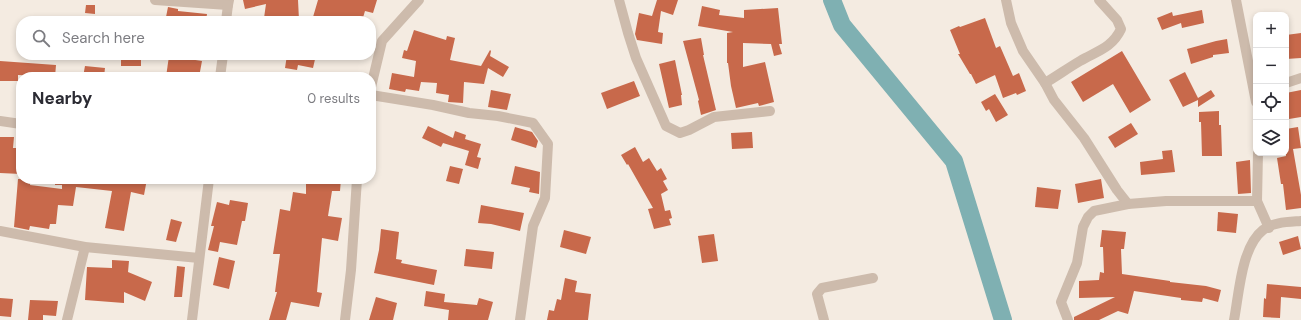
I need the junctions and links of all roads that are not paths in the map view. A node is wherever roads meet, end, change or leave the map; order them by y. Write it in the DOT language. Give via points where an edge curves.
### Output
graph roads {
  1 [pos="155,0"];
  2 [pos="419,0"];
  3 [pos="619,0"];
  4 [pos="1006,0"];
  5 [pos="1099,0"];
  6 [pos="1236,0"];
  7 [pos="228,2"];
  8 [pos="227,16"];
  9 [pos="222,60"];
  10 [pos="221,72"];
  11 [pos="375,72"];
  12 [pos="1301,78"];
  13 [pos="1289,82"];
  14 [pos="1045,83"];
  15 [pos="1254,84"];
  16 [pos="376,96"];
  17 [pos="770,111"];
  18 [pos="0,121"];
  19 [pos="16,123"];
  20 [pos="1258,156"];
  21 [pos="208,184"];
  22 [pos="356,184"];
  23 [pos="1257,201"];
  24 [pos="1128,204"];
  25 [pos="1301,221"];
  26 [pos="1269,228"];
  27 [pos="0,231"];
  28 [pos="85,247"];
  29 [pos="199,258"];
  30 [pos="873,278"];
  31 [pos="67,320"];
  32 [pos="192,320"];
  33 [pos="344,320"];
  34 [pos="520,320"];
  35 [pos="824,320"];
  36 [pos="1068,320"];
  37 [pos="1234,320"];
  1 -- 7 [label="street"];
  2 -- 11 [label="street" via="382,41"];
  3 -- 17 [label="street" via="636,58 666,126 680,133 714,117"];
  4 -- 14 [label="street" via="1011,23 1023,51"];
  5 -- 14 [label="street" via="1117,20 1121,29 1117,37 1101,50"];
  6 -- 15 [label="street"];
  7 -- 8 [label="street"];
  9 -- 10 [label="street"];
  12 -- 13 [label="street"];
  14 -- 24 [label="street" via="1054,100 1084,138"];
  16 -- 34 [label="street" via="533,123 548,144 546,198 533,226"];
  18 -- 19 [label="street"];
  20 -- 23 [label="street"];
  21 -- 29 [label="street"];
  22 -- 33 [label="street" via="351,270"];
  23 -- 24 [label="street" via="1166,201"];
  23 -- 26 [label="street"];
  24 -- 36 [label="street" via="1094,211 1088,217 1083,227 1077,263 1061,302"];
  25 -- 26 [label="street" via="1282,222"];
  26 -- 37 [label="street" via="1263,230 1250,247 1244,265"];
  27 -- 28 [label="street"];
  28 -- 29 [label="street"];
  28 -- 31 [label="street"];
  29 -- 32 [label="street"];
  30 -- 35 [label="street" via="822,288 817,294"];
}
